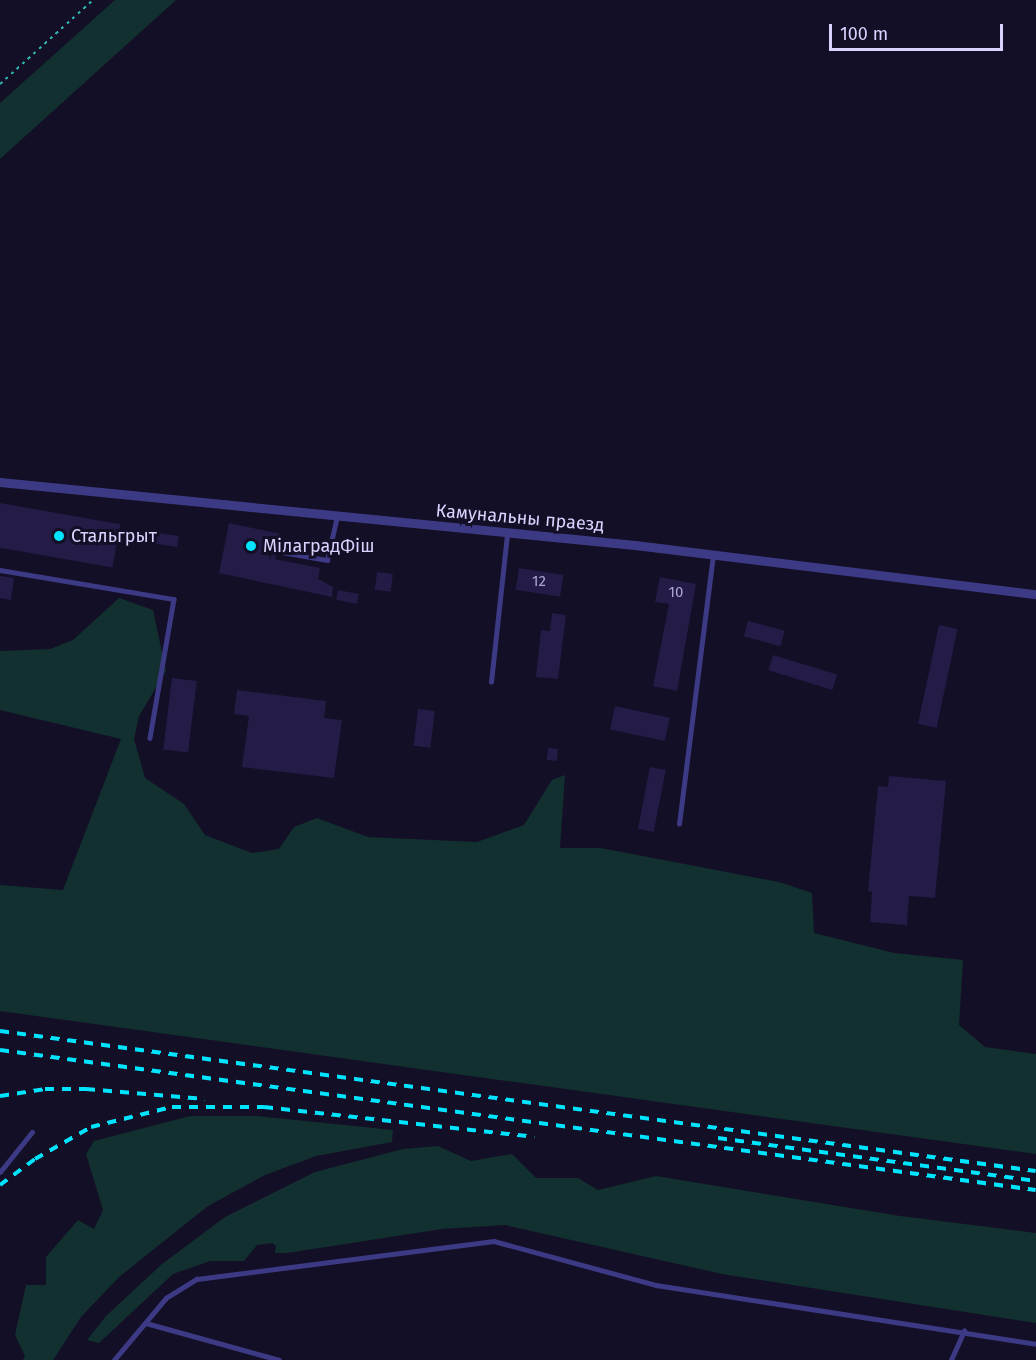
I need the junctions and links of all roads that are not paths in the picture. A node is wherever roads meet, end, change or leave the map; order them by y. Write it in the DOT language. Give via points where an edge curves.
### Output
graph roads {
  1 [pos="0,482"];
  2 [pos="337,516"];
  3 [pos="507,534"];
  4 [pos="282,552"];
  5 [pos="713,555"];
  6 [pos="0,570"];
  7 [pos="1036,594"];
  8 [pos="491,682"];
  9 [pos="150,738"];
  10 [pos="679,824"];
  11 [pos="32,1132"];
  12 [pos="0,1172"];
  13 [pos="146,1323"];
  14 [pos="964,1331"];
  15 [pos="1036,1344"];
  16 [pos="114,1360"];
  17 [pos="279,1360"];
  18 [pos="951,1360"];
  1 -- 2 [label="street, Камунальны праезд"];
  2 -- 3 [label="street, Камунальны праезд"];
  2 -- 4 [label="lane" via="327,560"];
  3 -- 5 [label="street, Камунальны праезд"];
  3 -- 8 [label="lane"];
  5 -- 7 [label="street, Камунальны праезд"];
  5 -- 10 [label="lane"];
  6 -- 9 [label="lane" via="174,599"];
  11 -- 12 [label="lane"];
  13 -- 14 [label="lane" via="166,1298 198,1279 494,1241 656,1285 760,1304"];
  13 -- 16 [label="lane"];
  13 -- 17 [label="lane"];
  14 -- 15 [label="lane"];
  14 -- 18 [label="lane"];
}
